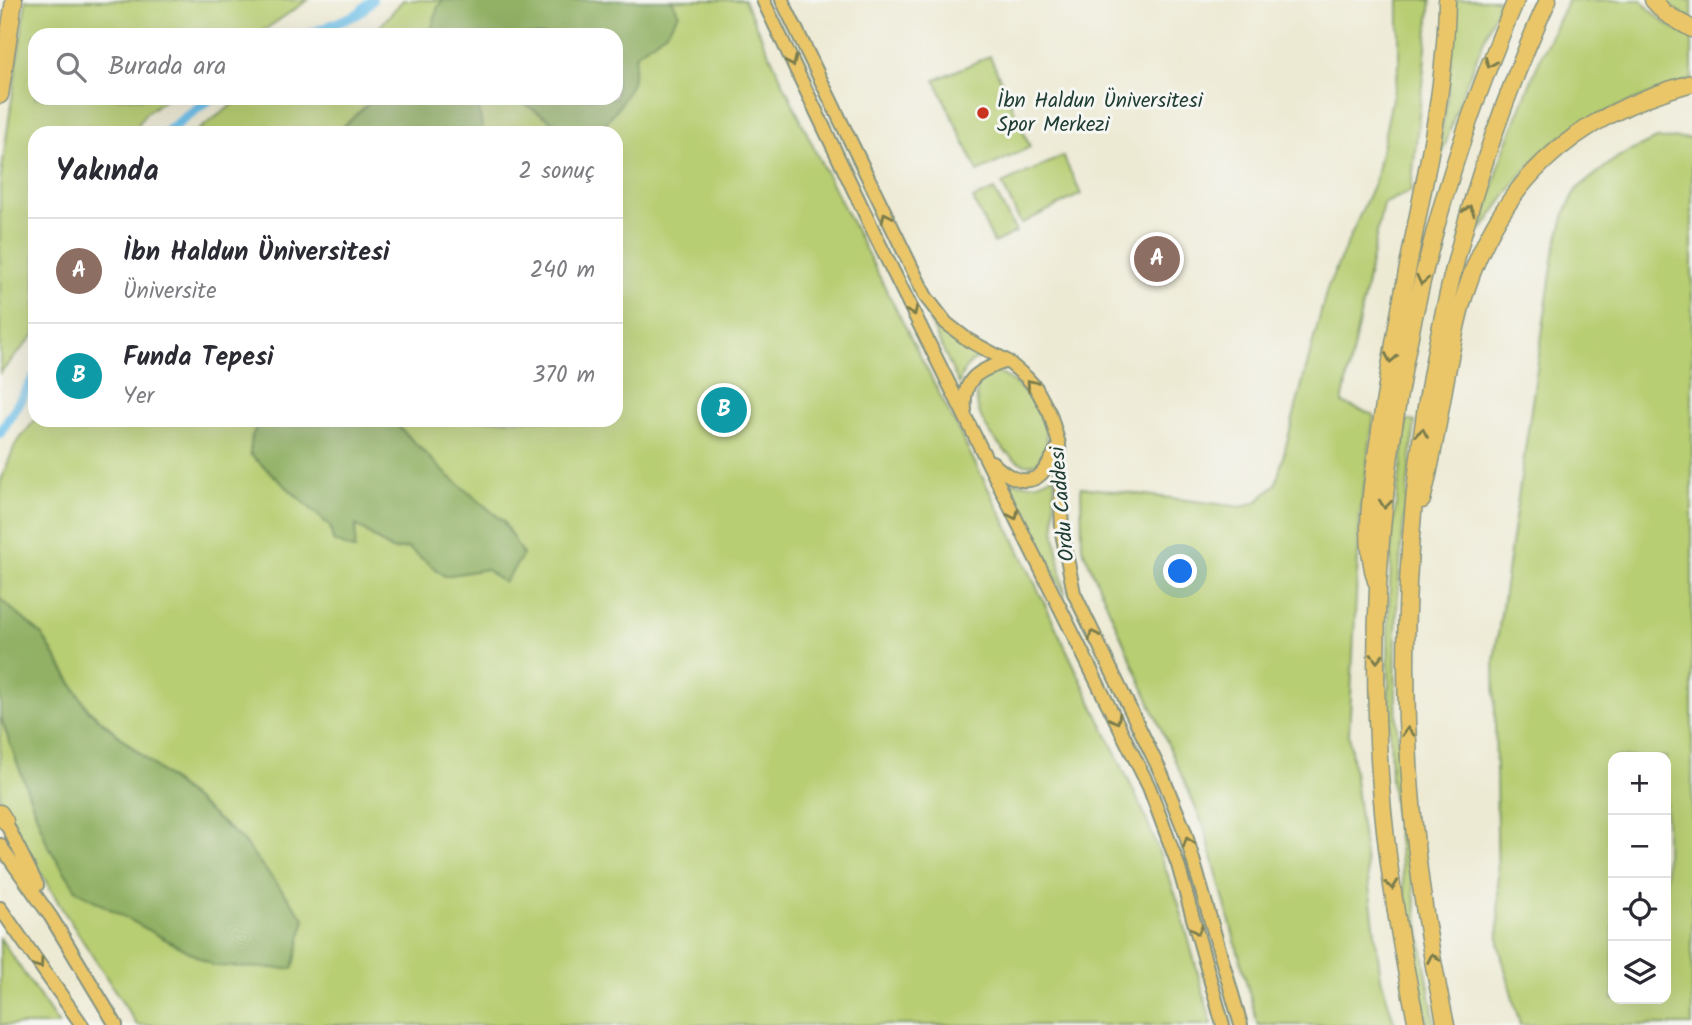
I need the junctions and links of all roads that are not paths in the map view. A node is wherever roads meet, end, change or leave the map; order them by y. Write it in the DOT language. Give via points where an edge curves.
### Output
graph roads {
  1 [pos="14,0"];
  2 [pos="763,0"];
  3 [pos="782,0"];
  4 [pos="1447,0"];
  5 [pos="1516,0"];
  6 [pos="1548,0"];
  7 [pos="1653,0"];
  8 [pos="1692,29"];
  9 [pos="1692,83"];
  10 [pos="1692,94"];
  11 [pos="0,95"];
  12 [pos="1544,161"];
  13 [pos="1007,361"];
  14 [pos="966,417"];
  15 [pos="1059,444"];
  16 [pos="984,454"];
  17 [pos="1412,525"];
  18 [pos="1378,590"];
  19 [pos="3,817"];
  20 [pos="0,845"];
  21 [pos="0,908"];
  22 [pos="51,918"];
  23 [pos="82,1025"];
  24 [pos="116,1025"];
  25 [pos="1223,1025"];
  26 [pos="1241,1025"];
  27 [pos="1416,1025"];
  28 [pos="1447,1025"];
  1 -- 11 [label="highway"];
  2 -- 14 [label="main road, Ordu Caddesi, one-way"];
  13 -- 3 [label="main road, Ordu Caddesi, one-way" via="946,323 926,297"];
  4 -- 18 [label="highway, one-way" via="1440,97 1395,331 1374,478 1369,561"];
  5 -- 18 [label="highway, one-way" via="1467,125 1422,279 1395,420"];
  17 -- 6 [label="highway, one-way" via="1430,383 1460,246 1501,113"];
  7 -- 8 [label="highway"];
  9 -- 12 [label="highway" via="1611,113 1572,136"];
  10 -- 12 [label="highway" via="1615,116"];
  12 -- 17 [label="highway" via="1502,213 1469,283 1430,471"];
  13 -- 14 [label="main road" via="976,374 968,383"];
  15 -- 13 [label="main road, Ordu Caddesi, one-way" via="1036,388"];
  14 -- 16 [label="main road, Ordu Caddesi"];
  15 -- 16 [label="main road" via="1040,476 1029,480 1002,473"];
  26 -- 15 [label="main road, Ordu Caddesi, one-way" via="1181,821 1074,593 1062,533"];
  16 -- 25 [label="main road, Ordu Caddesi, one-way" via="1159,811"];
  28 -- 17 [label="highway, one-way" via="1423,900 1411,790 1406,669"];
  18 -- 27 [label="highway, one-way" via="1383,811"];
  19 -- 22 [label="main road"];
  20 -- 22 [label="main road"];
  21 -- 23 [label="main road, one-way"];
  22 -- 24 [label="main road"];
}
